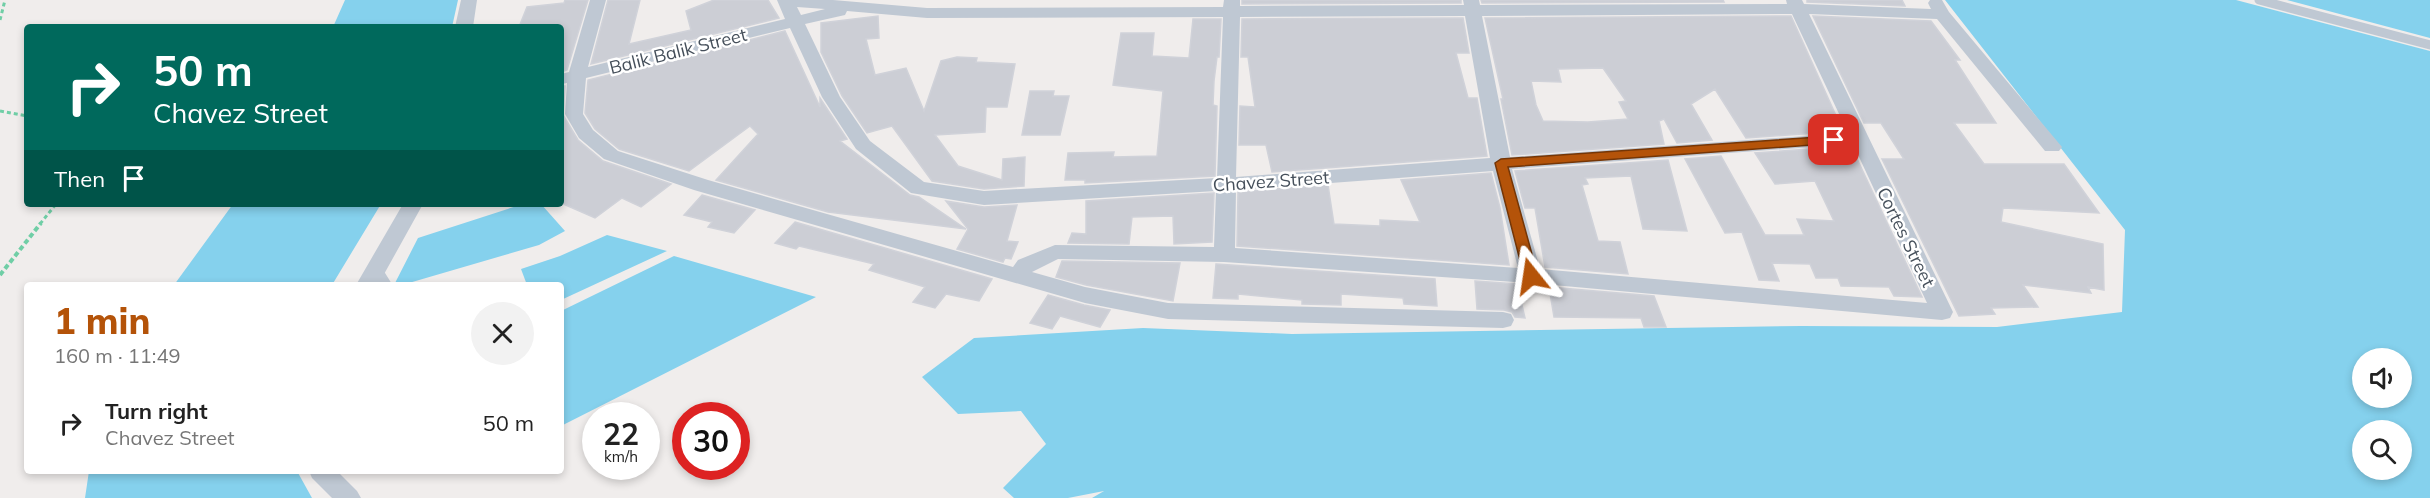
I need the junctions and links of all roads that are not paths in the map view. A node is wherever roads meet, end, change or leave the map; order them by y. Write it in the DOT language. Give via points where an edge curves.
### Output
graph roads {
  1 [pos="470,0"];
  2 [pos="598,0"];
  3 [pos="785,0"];
  4 [pos="2259,0"];
  5 [pos="1232,5"];
  6 [pos="1796,5"];
  7 [pos="1471,6"];
  8 [pos="854,7"];
  9 [pos="1939,7"];
  10 [pos="795,23"];
  11 [pos="465,24"];
  12 [pos="2430,45"];
  13 [pos="569,77"];
  14 [pos="1858,138"];
  15 [pos="2052,147"];
  16 [pos="1501,163"];
  17 [pos="1225,184"];
  18 [pos="412,207"];
  19 [pos="1224,255"];
  20 [pos="1017,276"];
  21 [pos="1531,276"];
  22 [pos="376,280"];
  23 [pos="1503,320"];
  24 [pos="324,474"];
  25 [pos="348,498"];
  1 -- 11 [label="street"];
  2 -- 13 [label="street"];
  3 -- 8 [label="street"];
  3 -- 10 [label="street, Chavez Street"];
  4 -- 12 [label="lane"];
  5 -- 7 [label="street"];
  5 -- 8 [label="street" via="927,13"];
  5 -- 17 [label="street"];
  6 -- 7 [label="street"];
  6 -- 9 [label="street"];
  6 -- 14 [label="street, Cortes Street"];
  7 -- 16 [label="street"];
  8 -- 10 [label="street, Balik Balik Street"];
  9 -- 15 [label="street"];
  10 -- 13 [label="street, Balik Balik Street"];
  10 -- 17 [label="street, Chavez Street" via="831,97 863,145 918,188 984,198"];
  13 -- 20 [label="street" via="574,114 586,134 611,155 701,185"];
  14 -- 16 [label="street, Chavez Street"];
  14 -- 21 [label="street, Cortes Street" via="1942,312"];
  16 -- 17 [label="street, Chavez Street"];
  16 -- 21 [label="street"];
  17 -- 19 [label="street"];
  18 -- 22 [label="street"];
  19 -- 20 [label="street" via="1055,252 1026,265"];
  19 -- 21 [label="street"];
  20 -- 23 [label="street" via="1085,295 1168,311"];
  24 -- 25 [label="street"];
}
